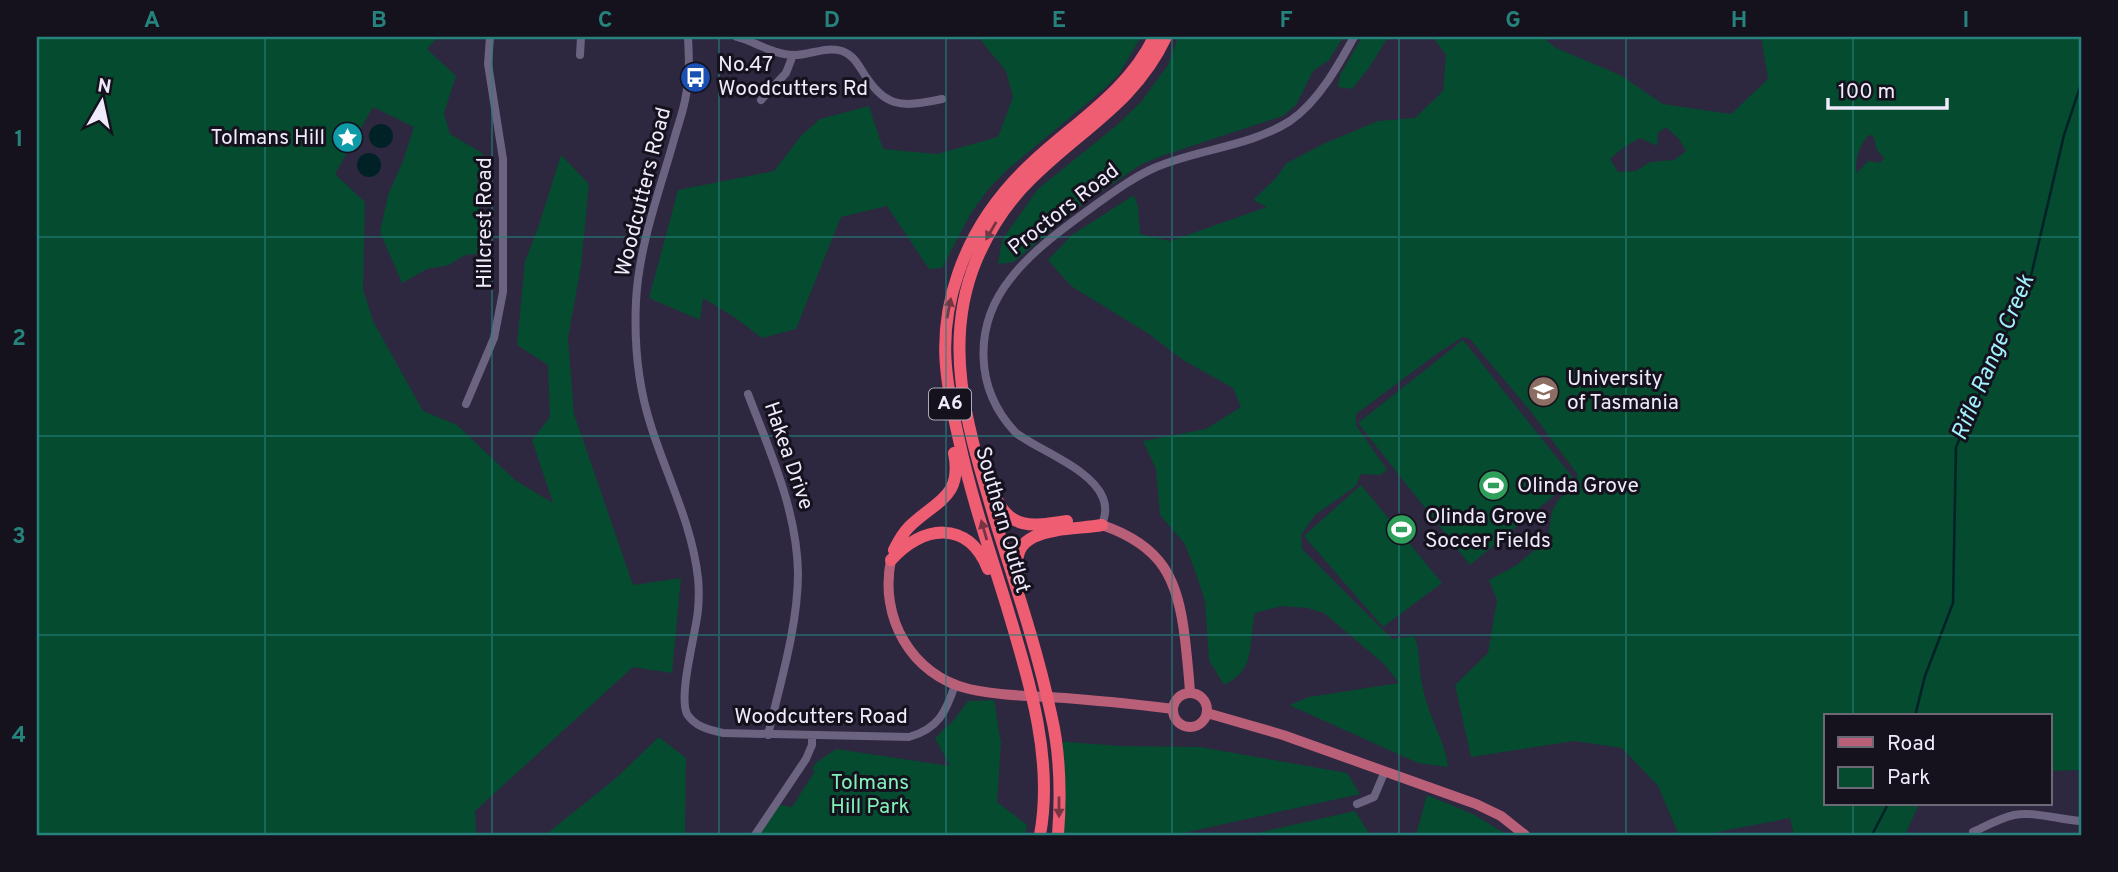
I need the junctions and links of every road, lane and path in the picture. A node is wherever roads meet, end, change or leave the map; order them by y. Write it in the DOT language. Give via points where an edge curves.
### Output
graph roads {
  1 [pos="490,37"];
  2 [pos="581,37"];
  3 [pos="688,37"];
  4 [pos="737,37"];
  5 [pos="1154,37"];
  6 [pos="1166,37"];
  7 [pos="1354,37"];
  8 [pos="580,55"];
  9 [pos="793,55"];
  10 [pos="942,99"];
  11 [pos="761,100"];
  12 [pos="960,373"];
  13 [pos="946,385"];
  14 [pos="748,394"];
  15 [pos="466,404"];
  16 [pos="1102,525"];
  17 [pos="891,560"];
  18 [pos="955,685"];
  19 [pos="1190,693"];
  20 [pos="1173,709"];
  21 [pos="1207,713"];
  22 [pos="768,735"];
  23 [pos="812,735"];
  24 [pos="1385,771"];
  25 [pos="1058,778"];
  26 [pos="1357,804"];
  27 [pos="2081,821"];
  28 [pos="1973,832"];
  29 [pos="755,835"];
  30 [pos="1033,835"];
  31 [pos="1040,835"];
  32 [pos="1058,835"];
  33 [pos="1525,835"];
  1 -- 15 [label="street, Hillcrest Road" via="488,64 503,159 503,292 494,338"];
  2 -- 8 [label="street"];
  3 -- 22 [label="street, Woodcutters Road" via="686,97 638,276 638,369 646,409 684,514 697,571 698,609 684,696 686,712 707,730"];
  4 -- 9 [label="street"];
  13 -- 5 [label="highway, Southern Outlet / A6, one-way" via="949,306 961,265 980,227 1024,170 1130,76"];
  6 -- 12 [label="highway, Southern Outlet / A6, one-way" via="1126,96 1031,179 995,223 975,262 964,302"];
  7 -- 16 [label="street, Proctors Road" via="1317,94 1294,117 1268,131 1172,161 1132,180 1041,248 999,294 984,346 989,392 1016,433 1080,472 1097,488 1105,506"];
  9 -- 10 [label="street" via="843,52 890,101 910,105"];
  9 -- 11 [label="street" via="786,73"];
  12 -- 16 [label="highway" via="995,495 1006,515 1027,524 1079,520"];
  12 -- 25 [label="highway, Southern Outlet / A6" via="966,418 1047,697"];
  13 -- 17 [label="highway" via="955,480 946,498 908,528"];
  31 -- 13 [label="highway, Southern Outlet / A6, one-way" via="1043,777 1035,710"];
  14 -- 22 [label="street, Hakea Drive" via="789,506 797,561 794,617"];
  16 -- 19 [label="main road" via="1144,546 1171,578 1181,606"];
  16 -- 25 [label="highway" via="1034,537 1021,545 1016,558 1054,701 1060,743"];
  17 -- 18 [label="main road" via="888,594 896,629 920,662"];
  17 -- 30 [label="highway" via="914,539 937,533 961,537 983,555 1028,704 1037,777"];
  18 -- 20 [label="main road"];
  18 -- 23 [label="street, Woodcutters Road" via="936,724 921,734 897,738"];
  19 -- 20 [label="main road" via="1177,699"];
  19 -- 21 [label="main road" via="1201,697"];
  20 -- 21 [label="main road" via="1180,724 1191,727 1201,723"];
  21 -- 24 [label="main road"];
  22 -- 23 [label="street, Woodcutters Road"];
  23 -- 29 [label="street" via="806,759"];
  24 -- 26 [label="street" via="1374,797"];
  24 -- 33 [label="main road" via="1483,807"];
  25 -- 32 [label="highway, Southern Outlet / A6, one-way"];
  27 -- 28 [label="street" via="2015,815"];
}
